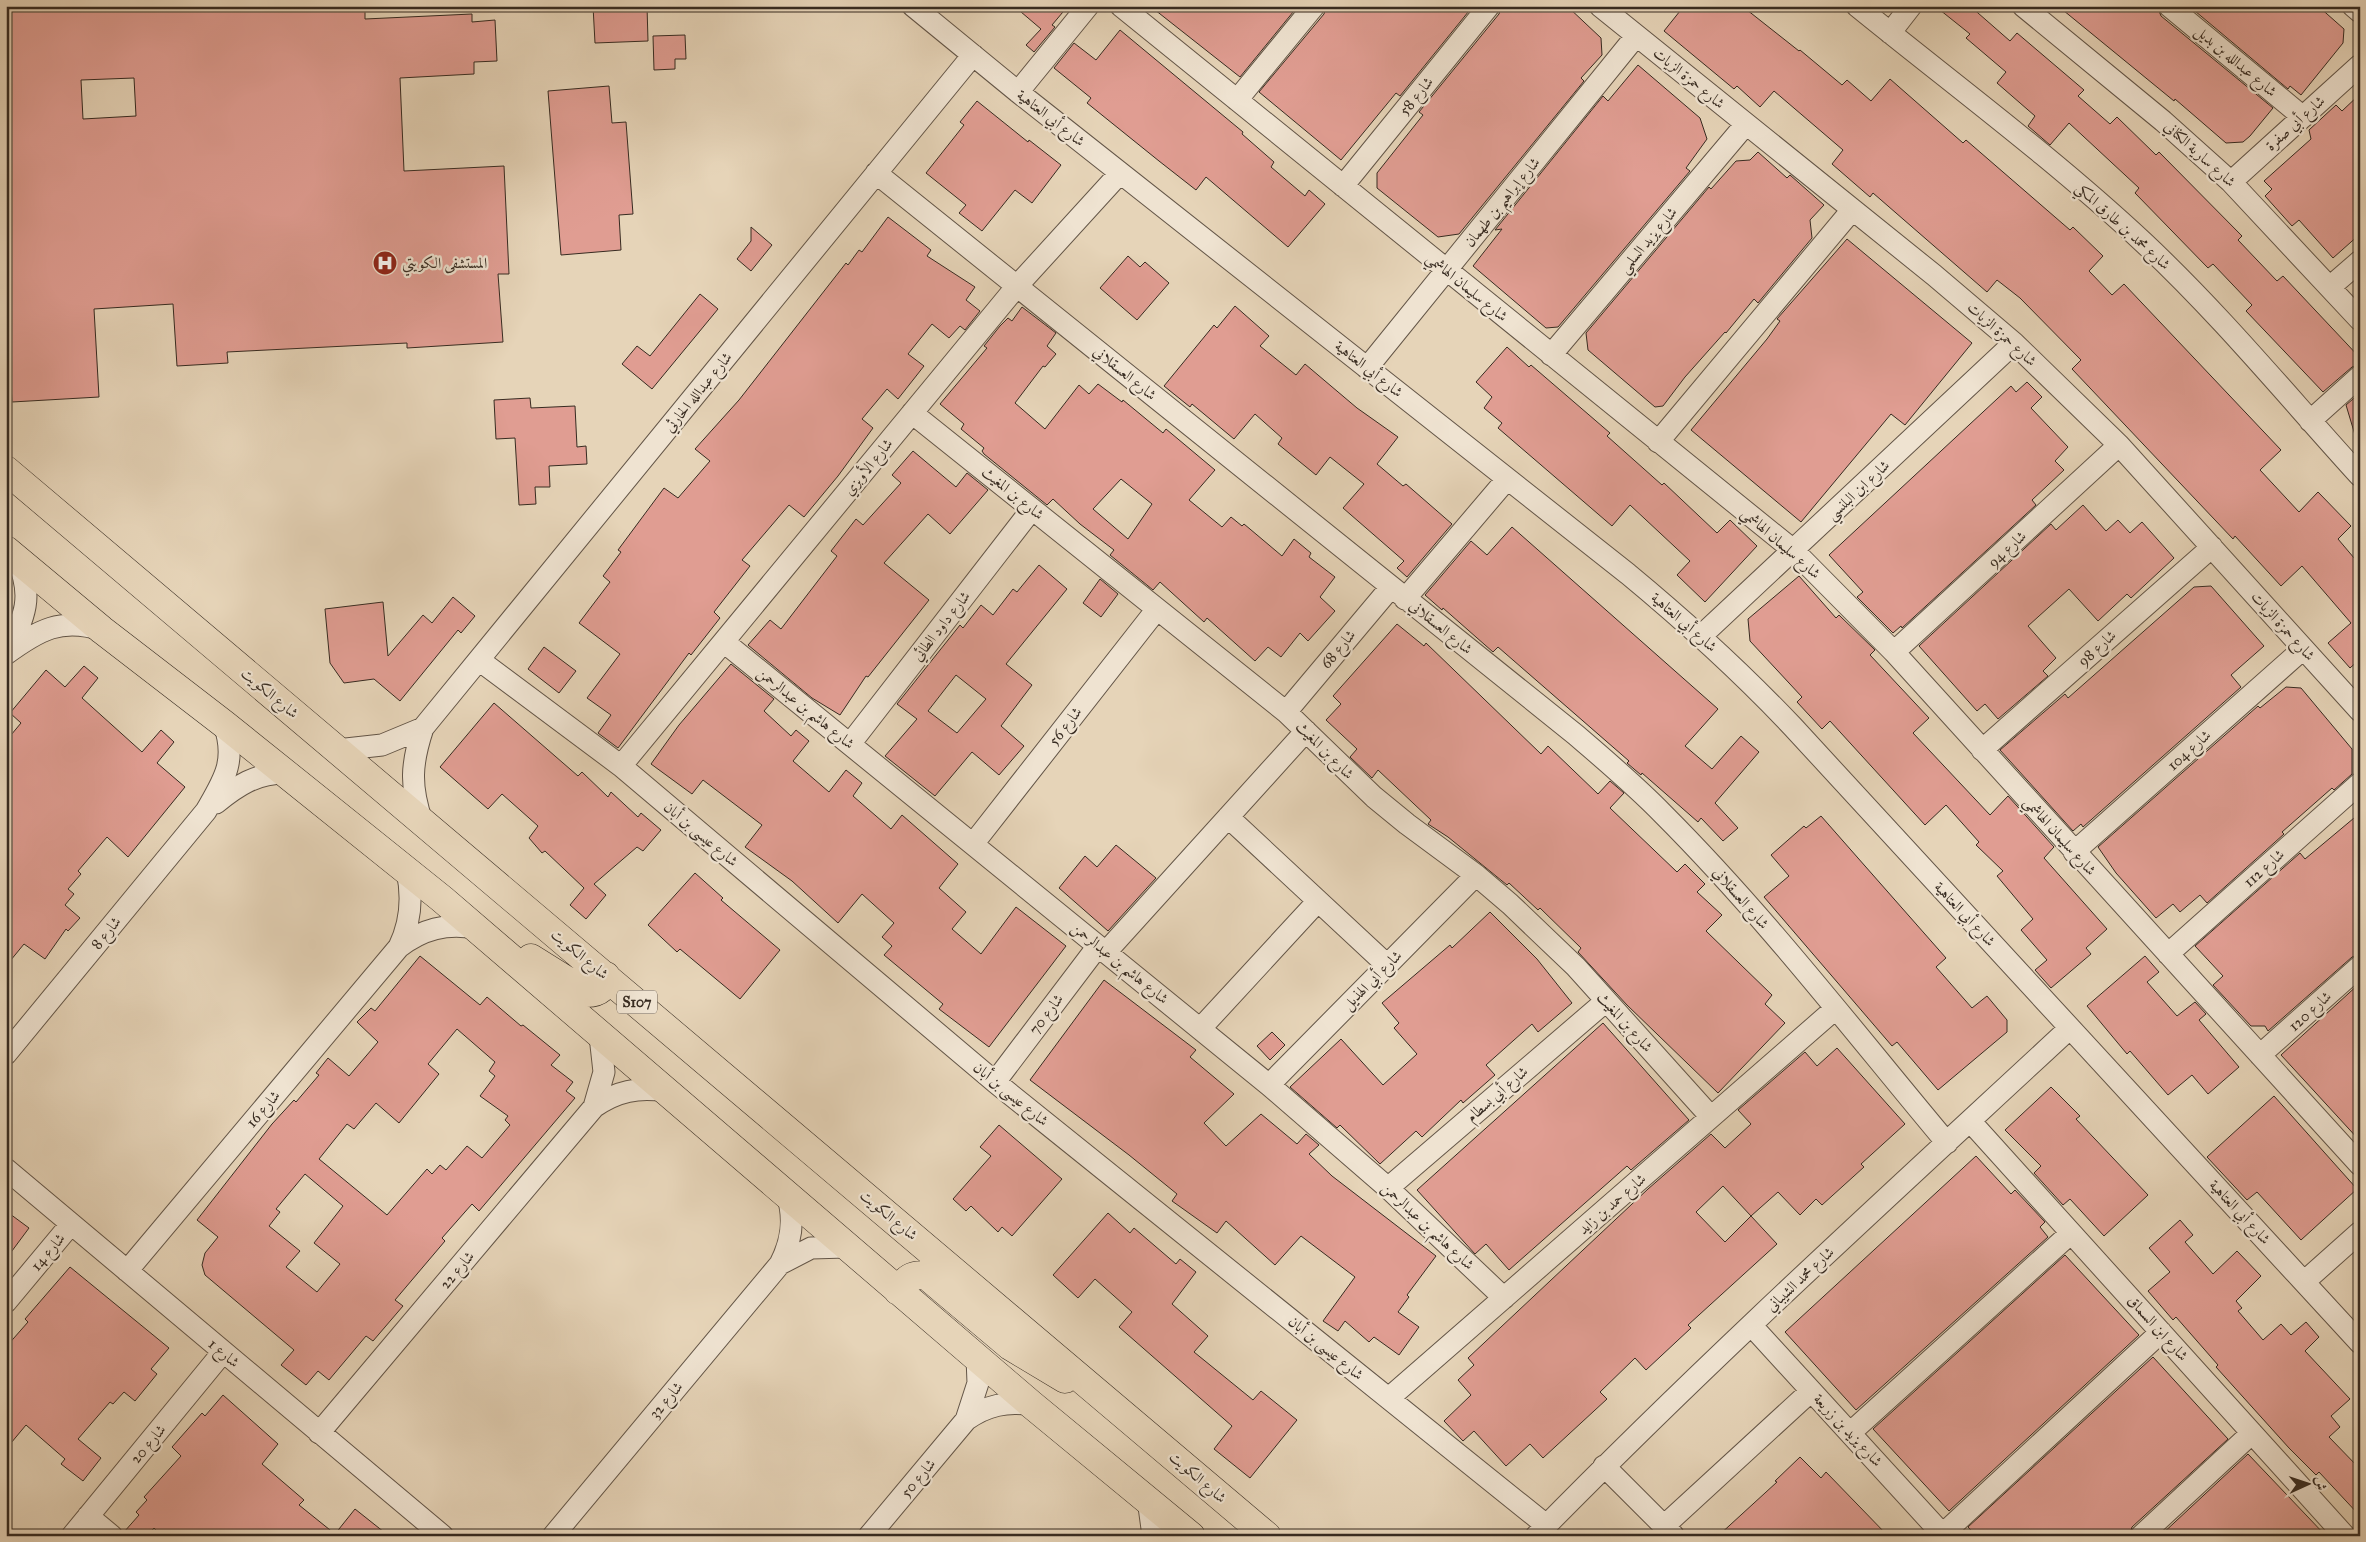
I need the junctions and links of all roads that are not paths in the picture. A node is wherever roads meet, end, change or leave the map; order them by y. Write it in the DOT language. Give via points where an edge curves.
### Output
graph roads {
  1 [pos="913,6"];
  2 [pos="1088,6"];
  3 [pos="1314,6"];
  4 [pos="1490,6"];
  5 [pos="1600,6"];
  6 [pos="1857,6"];
  7 [pos="1911,6"];
  8 [pos="2023,6"];
  9 [pos="2169,6"];
  10 [pos="2353,6"];
  11 [pos="1131,9"];
  12 [pos="2360,12"];
  13 [pos="1890,33"];
  14 [pos="1636,36"];
  15 [pos="973,56"];
  16 [pos="2360,65"];
  17 [pos="1018,92"];
  18 [pos="1237,100"];
  19 [pos="2303,117"];
  20 [pos="1746,124"];
  21 [pos="1120,173"];
  22 [pos="876,174"];
  23 [pos="2231,182"];
  24 [pos="1343,186"];
  25 [pos="1852,210"];
  26 [pos="2360,261"];
  27 [pos="1447,270"];
  28 [pos="1017,286"];
  29 [pos="2330,287"];
  30 [pos="2360,320"];
  31 [pos="2014,343"];
  32 [pos="1551,355"];
  33 [pos="1367,368"];
  34 [pos="2360,376"];
  35 [pos="912,413"];
  36 [pos="2310,421"];
  37 [pos="1658,442"];
  38 [pos="2119,446"];
  39 [pos="6,470"];
  40 [pos="2360,476"];
  41 [pos="1507,479"];
  42 [pos="6,487"];
  43 [pos="40,498"];
  44 [pos="1032,509"];
  45 [pos="2212,547"];
  46 [pos="1793,550"];
  47 [pos="12,555"];
  48 [pos="1398,593"];
  49 [pos="1157,609"];
  50 [pos="102,630"];
  51 [pos="1701,636"];
  52 [pos="724,642"];
  53 [pos="2303,649"];
  54 [pos="1894,652"];
  55 [pos="6,653"];
  56 [pos="479,660"];
  57 [pos="2360,711"];
  58 [pos="1286,712"];
  59 [pos="224,724"];
  60 [pos="423,728"];
  61 [pos="1306,730"];
  62 [pos="850,744"];
  63 [pos="337,750"];
  64 [pos="1982,750"];
  65 [pos="621,766"];
  66 [pos="284,773"];
  67 [pos="2360,783"];
  68 [pos="206,811"];
  69 [pos="1228,816"];
  70 [pos="422,822"];
  71 [pos="973,844"];
  72 [pos="2074,852"];
  73 [pos="407,871"];
  74 [pos="1476,875"];
  75 [pos="1318,900"];
  76 [pos="475,928"];
  77 [pos="399,947"];
  78 [pos="1102,949"];
  79 [pos="2168,954"];
  80 [pos="1387,965"];
  81 [pos="2360,966"];
  82 [pos="606,976"];
  83 [pos="1606,1001"];
  84 [pos="1835,1009"];
  85 [pos="2070,1028"];
  86 [pos="1200,1029"];
  87 [pos="600,1036"];
  88 [pos="6,1054"];
  89 [pos="2260,1055"];
  90 [pos="994,1082"];
  91 [pos="1269,1085"];
  92 [pos="665,1090"];
  93 [pos="594,1107"];
  94 [pos="1711,1117"];
  95 [pos="1970,1121"];
  96 [pos="1947,1143"];
  97 [pos="2360,1166"];
  98 [pos="6,1169"];
  99 [pos="1388,1188"];
  100 [pos="787,1194"];
  101 [pos="71,1224"];
  102 [pos="2360,1232"];
  103 [pos="2071,1233"];
  104 [pos="846,1246"];
  105 [pos="780,1264"];
  106 [pos="127,1271"];
  107 [pos="2304,1282"];
  108 [pos="898,1291"];
  109 [pos="1504,1298"];
  110 [pos="6,1302"];
  111 [pos="1751,1325"];
  112 [pos="2161,1332"];
  113 [pos="2360,1342"];
  114 [pos="223,1352"];
  115 [pos="978,1358"];
  116 [pos="1812,1391"];
  117 [pos="1101,1394"];
  118 [pos="1389,1398"];
  119 [pos="1032,1405"];
  120 [pos="966,1420"];
  121 [pos="320,1433"];
  122 [pos="1850,1433"];
  123 [pos="2252,1433"];
  124 [pos="1604,1466"];
  125 [pos="1148,1499"];
  126 [pos="88,1516"];
  127 [pos="1541,1530"];
  128 [pos="1669,1531"];
  129 [pos="1943,1535"];
  130 [pos="2344,1535"];
  131 [pos="72,1536"];
  132 [pos="112,1536"];
  133 [pos="443,1536"];
  134 [pos="553,1536"];
  135 [pos="869,1536"];
  136 [pos="1153,1536"];
  137 [pos="1191,1536"];
  138 [pos="1267,1536"];
  139 [pos="2141,1536"];
  1 -- 15 [label="street, شارع أبي العتاهية"];
  2 -- 17 [label="street"];
  3 -- 18 [label="street"];
  4 -- 24 [label="street, شارع 58"];
  5 -- 14 [label="street, شارع حمزة الزيات"];
  6 -- 13 [label="street, شارع محمد بن طارق المكي"];
  7 -- 13 [label="street"];
  8 -- 23 [label="street, شارع سارية الكناني" via="2164,120"];
  9 -- 19 [label="street, شارع عبدالله بن بديل"];
  10 -- 12 [label="street"];
  11 -- 18 [label="street, شارع سليمان الهاشمي"];
  13 -- 36 [label="street, شارع محمد بن طارق المكي" via="2087,192 2144,244 2192,291"];
  14 -- 20 [label="street, شارع حمزة الزيات"];
  14 -- 27 [label="street, شارع إبراهيم بن طهمان"];
  15 -- 17 [label="street, شارع أبي العتاهية"];
  15 -- 22 [label="street, شارع عبدالله الحارثي"];
  16 -- 19 [label="street, شارع أبي صفرة"];
  17 -- 21 [label="street, شارع أبي العتاهية"];
  18 -- 24 [label="street, شارع سليمان الهاشمي"];
  19 -- 23 [label="street, شارع أبي صفرة"];
  20 -- 25 [label="street, شارع حمزة الزيات"];
  20 -- 32 [label="street, شارع يزيد السلمي"];
  21 -- 28 [label="street, شارع الأوبزي"];
  21 -- 33 [label="street, شارع أبي العتاهية"];
  22 -- 28 [label="street, شارع العسقلاني"];
  22 -- 56 [label="street, شارع عبدالله الحارثي"];
  23 -- 29 [label="street, شارع سارية الكناني"];
  24 -- 27 [label="street, شارع سليمان الهاشمي"];
  25 -- 31 [label="street, شارع حمزة الزيات" via="1934,274"];
  25 -- 37 [label="street"];
  26 -- 29 [label="street"];
  27 -- 32 [label="street, شارع سليمان الهاشمي"];
  27 -- 33 [label="street, شارع إبراهيم بن طهمان"];
  28 -- 35 [label="street, شارع الأوبزي"];
  28 -- 48 [label="street, شارع العسقلاني"];
  29 -- 30 [label="street, شارع سارية الكناني"];
  31 -- 38 [label="street, شارع حمزة الزيات"];
  31 -- 46 [label="street, شارع ابن البلنسي"];
  32 -- 37 [label="street, شارع سليمان الهاشمي"];
  33 -- 41 [label="street, شارع أبي العتاهية"];
  34 -- 36 [label="street"];
  35 -- 44 [label="street, شارع بن المغيث"];
  35 -- 52 [label="street, شارع الأوبزي"];
  36 -- 40 [label="street, شارع محمد بن طارق المكي"];
  37 -- 46 [label="street, شارع سليمان الهاشمي"];
  38 -- 45 [label="street, شارع حمزة الزيات"];
  38 -- 54 [label="street, شارع 94"];
  39 -- 43 [label="main road, شارع الكويت / S107"];
  41 -- 48 [label="street, شارع 68"];
  41 -- 51 [label="street, شارع أبي العتاهية"];
  42 -- 43 [label="main road"];
  43 -- 63 [label="main road, شارع الكويت / S107"];
  44 -- 49 [label="street, شارع بن المغيث"];
  44 -- 62 [label="street, شارع داود الطائي"];
  45 -- 53 [label="street, شارع حمزة الزيات"];
  45 -- 64 [label="street, شارع 98"];
  46 -- 51 [label="street, شارع ابن البلنسي"];
  46 -- 54 [label="street, شارع سليمان الهاشمي"];
  47 -- 50 [label="main road"];
  47 -- 55 [label="street" via="26,582 26,607"];
  48 -- 58 [label="street, شارع 68"];
  48 -- 84 [label="street, شارع العسقلاني" via="1576,735 1662,812 1741,897"];
  49 -- 58 [label="street, شارع بن المغيث"];
  49 -- 71 [label="street, شارع 56"];
  50 -- 55 [label="street" via="76,624 50,628"];
  50 -- 59 [label="main road"];
  51 -- 85 [label="street, شارع أبي العتاهية" via="1793,727"];
  52 -- 62 [label="street, شارع هاشم بن عبدالرحمن"];
  52 -- 65 [label="street, شارع الأوبزي"];
  53 -- 57 [label="street, شارع حمزة الزيات"];
  53 -- 72 [label="street, شارع 104"];
  54 -- 64 [label="street, شارع سليمان الهاشمي"];
  56 -- 60 [label="street, شارع عبدالله الحارثي"];
  56 -- 65 [label="street, شارع عيسى بن أبان"];
  58 -- 61 [label="street, شارع بن المغيث"];
  59 -- 66 [label="main road"];
  59 -- 68 [label="street, شارع 8" via="230,746 228,769"];
  60 -- 63 [label="street, شارع عبدالله الحارثي" via="382,746"];
  60 -- 70 [label="street, شارع عبدالله الحارثي" via="415,751 412,775 414,799"];
  61 -- 69 [label="street, شارع 70"];
  61 -- 74 [label="street, شارع بن المغيث" via="1342,769 1374,797"];
  62 -- 71 [label="street, شارع هاشم بن عبدالرحمن"];
  63 -- 70 [label="main road, شارع الكويت / S107"];
  64 -- 72 [label="street, شارع سليمان الهاشمي"];
  65 -- 90 [label="street, شارع عيسى بن أبان"];
  66 -- 68 [label="street, شارع 8" via="250,779"];
  66 -- 73 [label="main road"];
  67 -- 79 [label="street, شارع 112"];
  68 -- 88 [label="street, شارع 8"];
  69 -- 75 [label="street"];
  69 -- 78 [label="street, شارع 70"];
  70 -- 82 [label="main road, شارع الكويت / S107"];
  71 -- 78 [label="street, شارع هاشم بن عبدالرحمن"];
  72 -- 79 [label="street, شارع سليمان الهاشمي"];
  73 -- 76 [label="main road"];
  73 -- 77 [label="street, شارع 16" via="411,910"];
  74 -- 80 [label="street, شارع أبي الهذيل"];
  74 -- 83 [label="street, شارع بن المغيث" via="1544,935"];
  75 -- 80 [label="street"];
  75 -- 86 [label="street"];
  76 -- 77 [label="street, شارع 16" via="435,928 422,932"];
  76 -- 82 [label="main road" via="511,945 587,993 602,988"];
  76 -- 87 [label="main road"];
  77 -- 106 [label="street, شارع 16"];
  78 -- 86 [label="street, شارع هاشم بن عبدالرحمن"];
  78 -- 90 [label="street, شارع 70"];
  79 -- 89 [label="street, شارع سليمان الهاشمي"];
  80 -- 91 [label="street, شارع أبي الهذيل"];
  81 -- 89 [label="street, شارع 120"];
  82 -- 117 [label="main road, شارع الكويت / S107"];
  83 -- 94 [label="street, شارع بن المغيث"];
  83 -- 99 [label="street, شارع أبي بسطام"];
  84 -- 94 [label="street, شارع حمد بن زايد"];
  84 -- 96 [label="street, شارع العسقلاني"];
  85 -- 95 [label="street, شارع محمد الشيباني"];
  85 -- 107 [label="street, شارع أبي العتاهية"];
  86 -- 91 [label="street, شارع هاشم بن عبدالرحمن"];
  87 -- 92 [label="main road"];
  87 -- 93 [label="street, شارع 22" via="604,1072"];
  89 -- 97 [label="street, شارع سليمان الهاشمي"];
  90 -- 118 [label="street, شارع عيسى بن أبان"];
  91 -- 99 [label="street, شارع هاشم بن عبدالرحمن"];
  92 -- 93 [label="street, شارع 22" via="628,1090"];
  92 -- 100 [label="main road"];
  93 -- 121 [label="street, شارع 22"];
  94 -- 109 [label="street, شارع حمد بن زايد"];
  95 -- 96 [label="street, شارع محمد الشيباني"];
  95 -- 103 [label="street, شارع ابن السماق"];
  96 -- 111 [label="street, شارع محمد الشيباني"];
  98 -- 101 [label="street, شارع 1"];
  99 -- 109 [label="street, شارع هاشم بن عبدالرحمن"];
  100 -- 104 [label="main road"];
  100 -- 105 [label="street, شارع 32" via="792,1230"];
  101 -- 106 [label="street, شارع 1"];
  101 -- 110 [label="street, شارع 14"];
  102 -- 107 [label="street"];
  103 -- 112 [label="street, شارع ابن السماق"];
  103 -- 122 [label="street"];
  104 -- 105 [label="street, شارع 32" via="811,1248"];
  104 -- 108 [label="main road"];
  105 -- 134 [label="street, شارع 32"];
  106 -- 114 [label="street, شارع 1"];
  107 -- 113 [label="street, شارع أبي العتاهية"];
  108 -- 115 [label="main road"];
  108 -- 117 [label="main road" via="911,1276 927,1276 1024,1356"];
  109 -- 118 [label="street, شارع حمد بن زايد"];
  111 -- 116 [label="street, شارع يزيد بن زريعة"];
  111 -- 124 [label="street, شارع محمد الشيباني"];
  112 -- 123 [label="street, شارع ابن السماق"];
  112 -- 129 [label="street"];
  114 -- 121 [label="street, شارع 1"];
  114 -- 126 [label="street, شارع 20"];
  115 -- 119 [label="main road"];
  115 -- 120 [label="street, شارع 50" via="977,1390"];
  116 -- 122 [label="street, شارع يزيد بن زريعة"];
  116 -- 128 [label="street"];
  117 -- 138 [label="main road, شارع الكويت / S107"];
  118 -- 127 [label="street, شارع عيسى بن أبان"];
  119 -- 120 [label="street, شارع 50" via="998,1405"];
  119 -- 125 [label="main road"];
  120 -- 135 [label="street, شارع 50"];
  121 -- 133 [label="street, شارع 1"];
  122 -- 129 [label="street, شارع يزيد بن زريعة"];
  123 -- 130 [label="street, شارع ابن السماق"];
  123 -- 139 [label="street"];
  124 -- 127 [label="street, شارع محمد الشيباني"];
  124 -- 128 [label="street"];
  125 -- 136 [label="street"];
  125 -- 137 [label="main road"];
  126 -- 131 [label="street, شارع 20"];
  126 -- 132 [label="street"];
}
